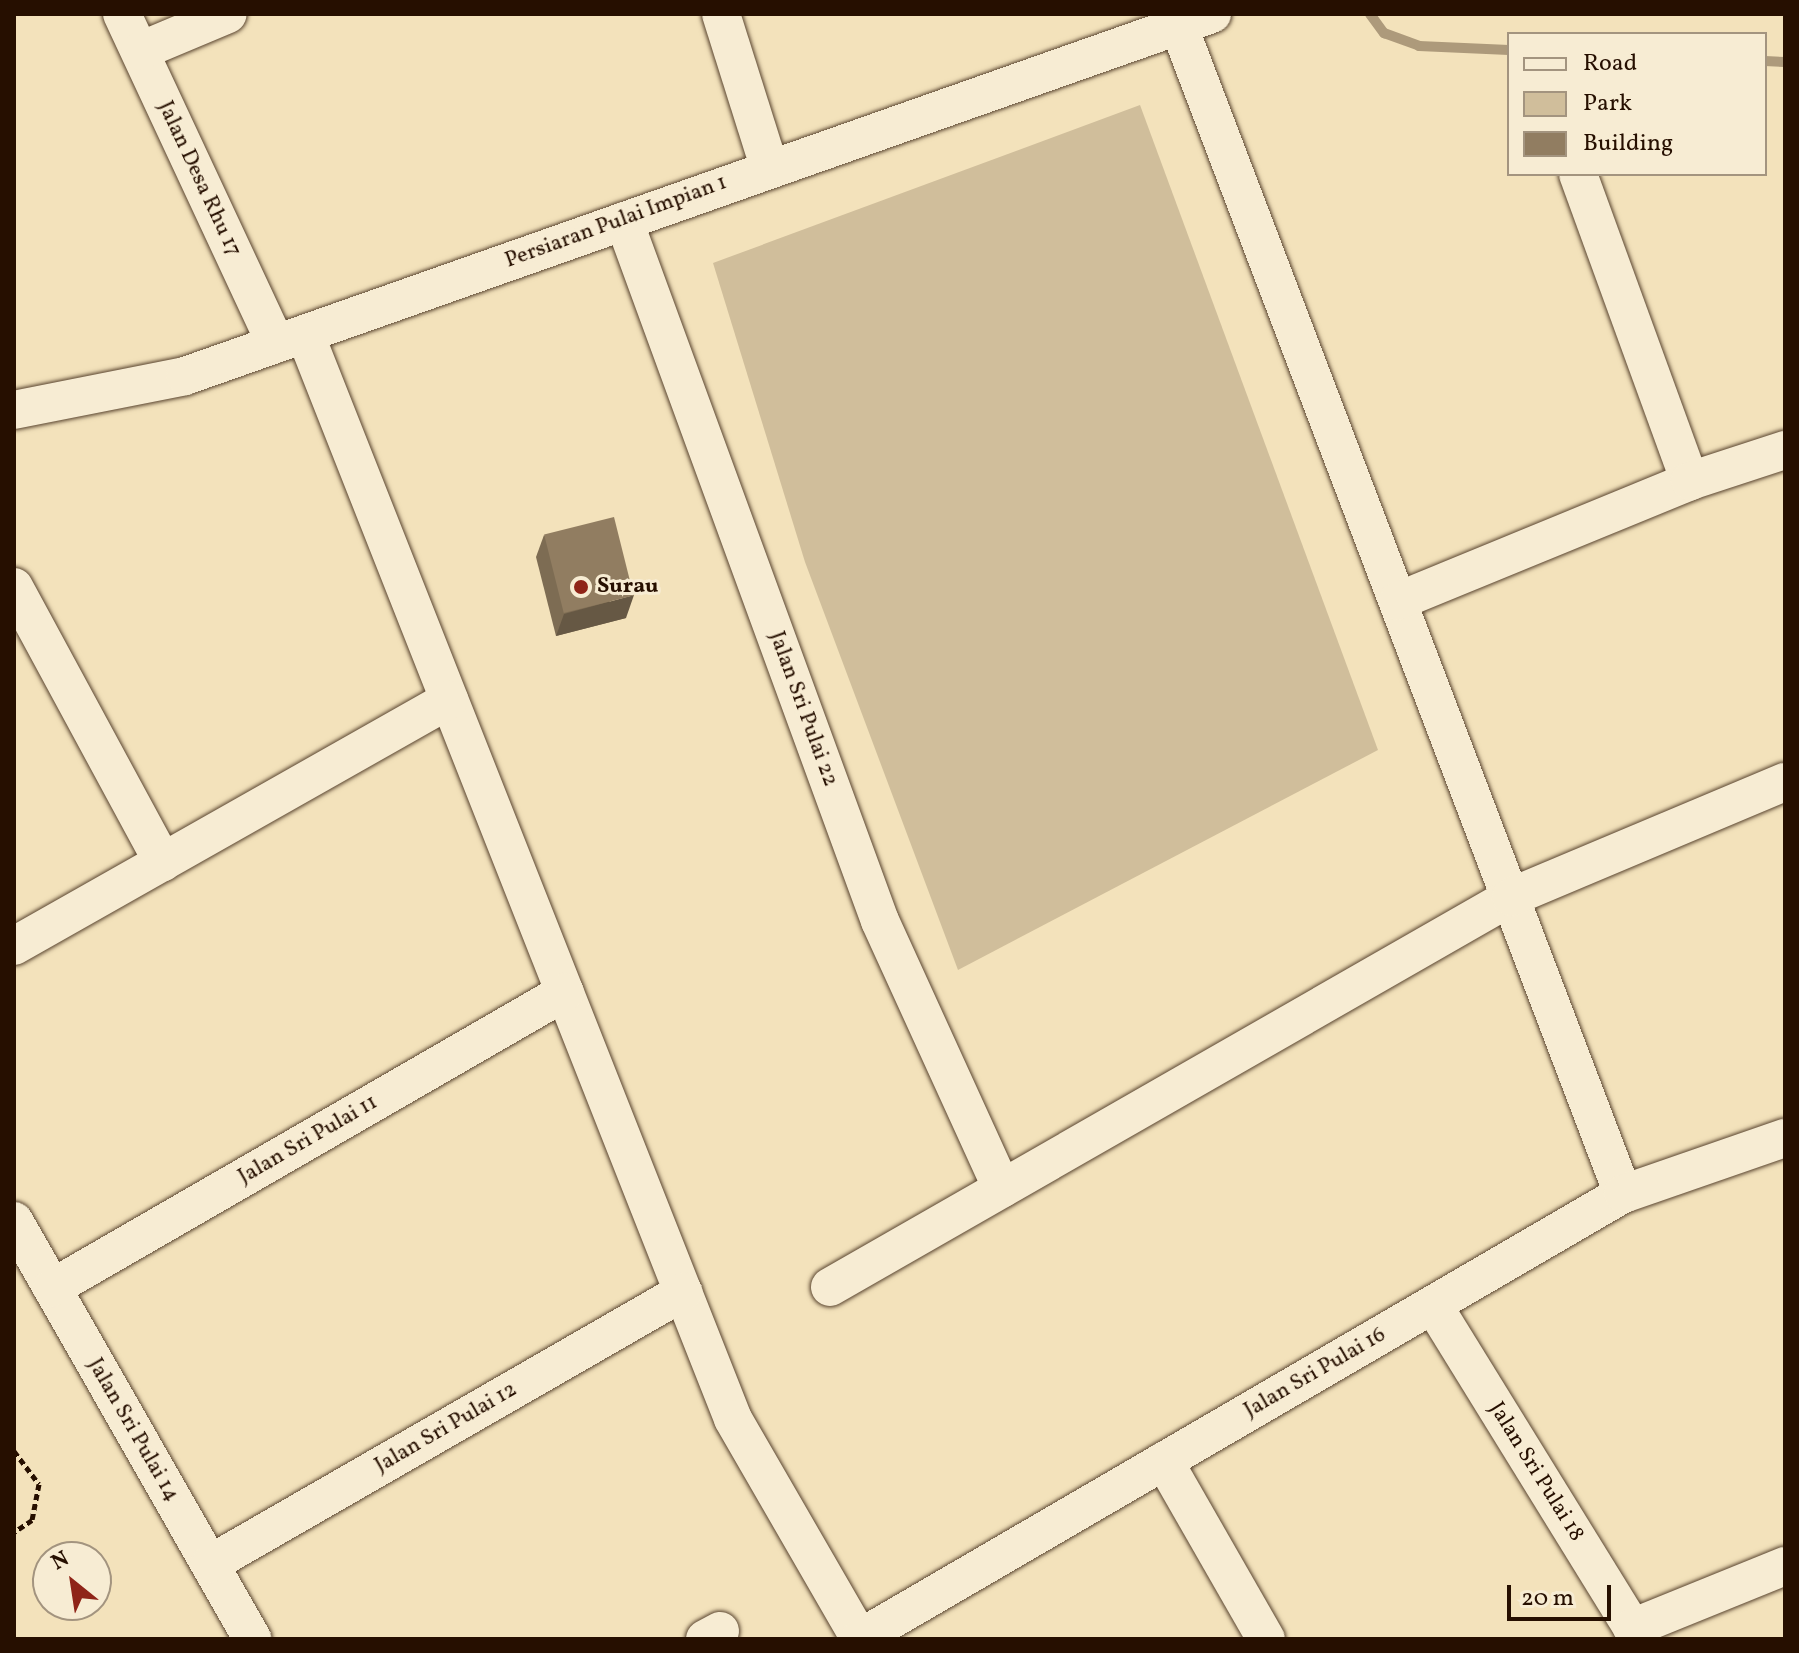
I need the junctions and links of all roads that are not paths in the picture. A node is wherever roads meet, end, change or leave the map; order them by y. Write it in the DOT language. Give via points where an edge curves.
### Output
graph roads {
  1 [pos="122,14"];
  2 [pos="228,14"];
  3 [pos="721,14"];
  4 [pos="1196,20"];
  5 [pos="140,51"];
  6 [pos="769,166"];
  7 [pos="1579,176"];
  8 [pos="624,221"];
  9 [pos="291,339"];
  10 [pos="14,410"];
  11 [pos="1785,450"];
  12 [pos="1690,481"];
  13 [pos="14,587"];
  14 [pos="1398,601"];
  15 [pos="449,700"];
  16 [pos="1785,782"];
  17 [pos="163,862"];
  18 [pos="1511,897"];
  19 [pos="14,946"];
  20 [pos="565,992"];
  21 [pos="1785,1138"];
  22 [pos="1002,1189"];
  23 [pos="1623,1194"];
  24 [pos="14,1221"];
  25 [pos="830,1287"];
  26 [pos="52,1288"];
  27 [pos="683,1292"];
  28 [pos="1433,1305"];
  29 [pos="1164,1461"];
  30 [pos="210,1564"];
  31 [pos="1785,1566"];
  32 [pos="1635,1633"];
  33 [pos="252,1639"];
  34 [pos="860,1639"];
  35 [pos="1266,1639"];
  1 -- 5 [label="street, Jalan Desa Rhu 17"];
  2 -- 5 [label="street"];
  3 -- 6 [label="street"];
  4 -- 6 [label="street, Persiaran Pulai Impian 1"];
  4 -- 14 [label="street"];
  5 -- 9 [label="street, Jalan Desa Rhu 17"];
  6 -- 8 [label="street, Persiaran Pulai Impian 1"];
  7 -- 12 [label="street"];
  8 -- 9 [label="street, Persiaran Pulai Impian 1"];
  8 -- 22 [label="street, Jalan Sri Pulai 22" via="880,921"];
  9 -- 10 [label="street, Persiaran Pulai Impian 1" via="185,376"];
  9 -- 15 [label="street, Jalan Desa Rhu 17"];
  11 -- 12 [label="street"];
  12 -- 14 [label="street"];
  13 -- 17 [label="street"];
  14 -- 18 [label="street"];
  15 -- 17 [label="street"];
  15 -- 20 [label="street, Jalan Desa Rhu 17"];
  16 -- 18 [label="street"];
  17 -- 19 [label="street"];
  18 -- 22 [label="street"];
  18 -- 23 [label="street"];
  20 -- 26 [label="street, Jalan Sri Pulai 11"];
  20 -- 27 [label="street, Jalan Desa Rhu 17"];
  21 -- 23 [label="street, Jalan Sri Pulai 16"];
  22 -- 25 [label="street"];
  23 -- 28 [label="street, Jalan Sri Pulai 16"];
  24 -- 26 [label="street, Jalan Sri Pulai 14"];
  26 -- 30 [label="street, Jalan Sri Pulai 14"];
  27 -- 30 [label="street, Jalan Sri Pulai 12"];
  27 -- 34 [label="street, Jalan Desa Rhu 17" via="733,1419"];
  28 -- 29 [label="street, Jalan Sri Pulai 16"];
  28 -- 32 [label="street, Jalan Sri Pulai 18"];
  29 -- 34 [label="street, Jalan Sri Pulai 16"];
  29 -- 35 [label="street"];
  30 -- 33 [label="street, Jalan Sri Pulai 14"];
  31 -- 32 [label="street"];
}
